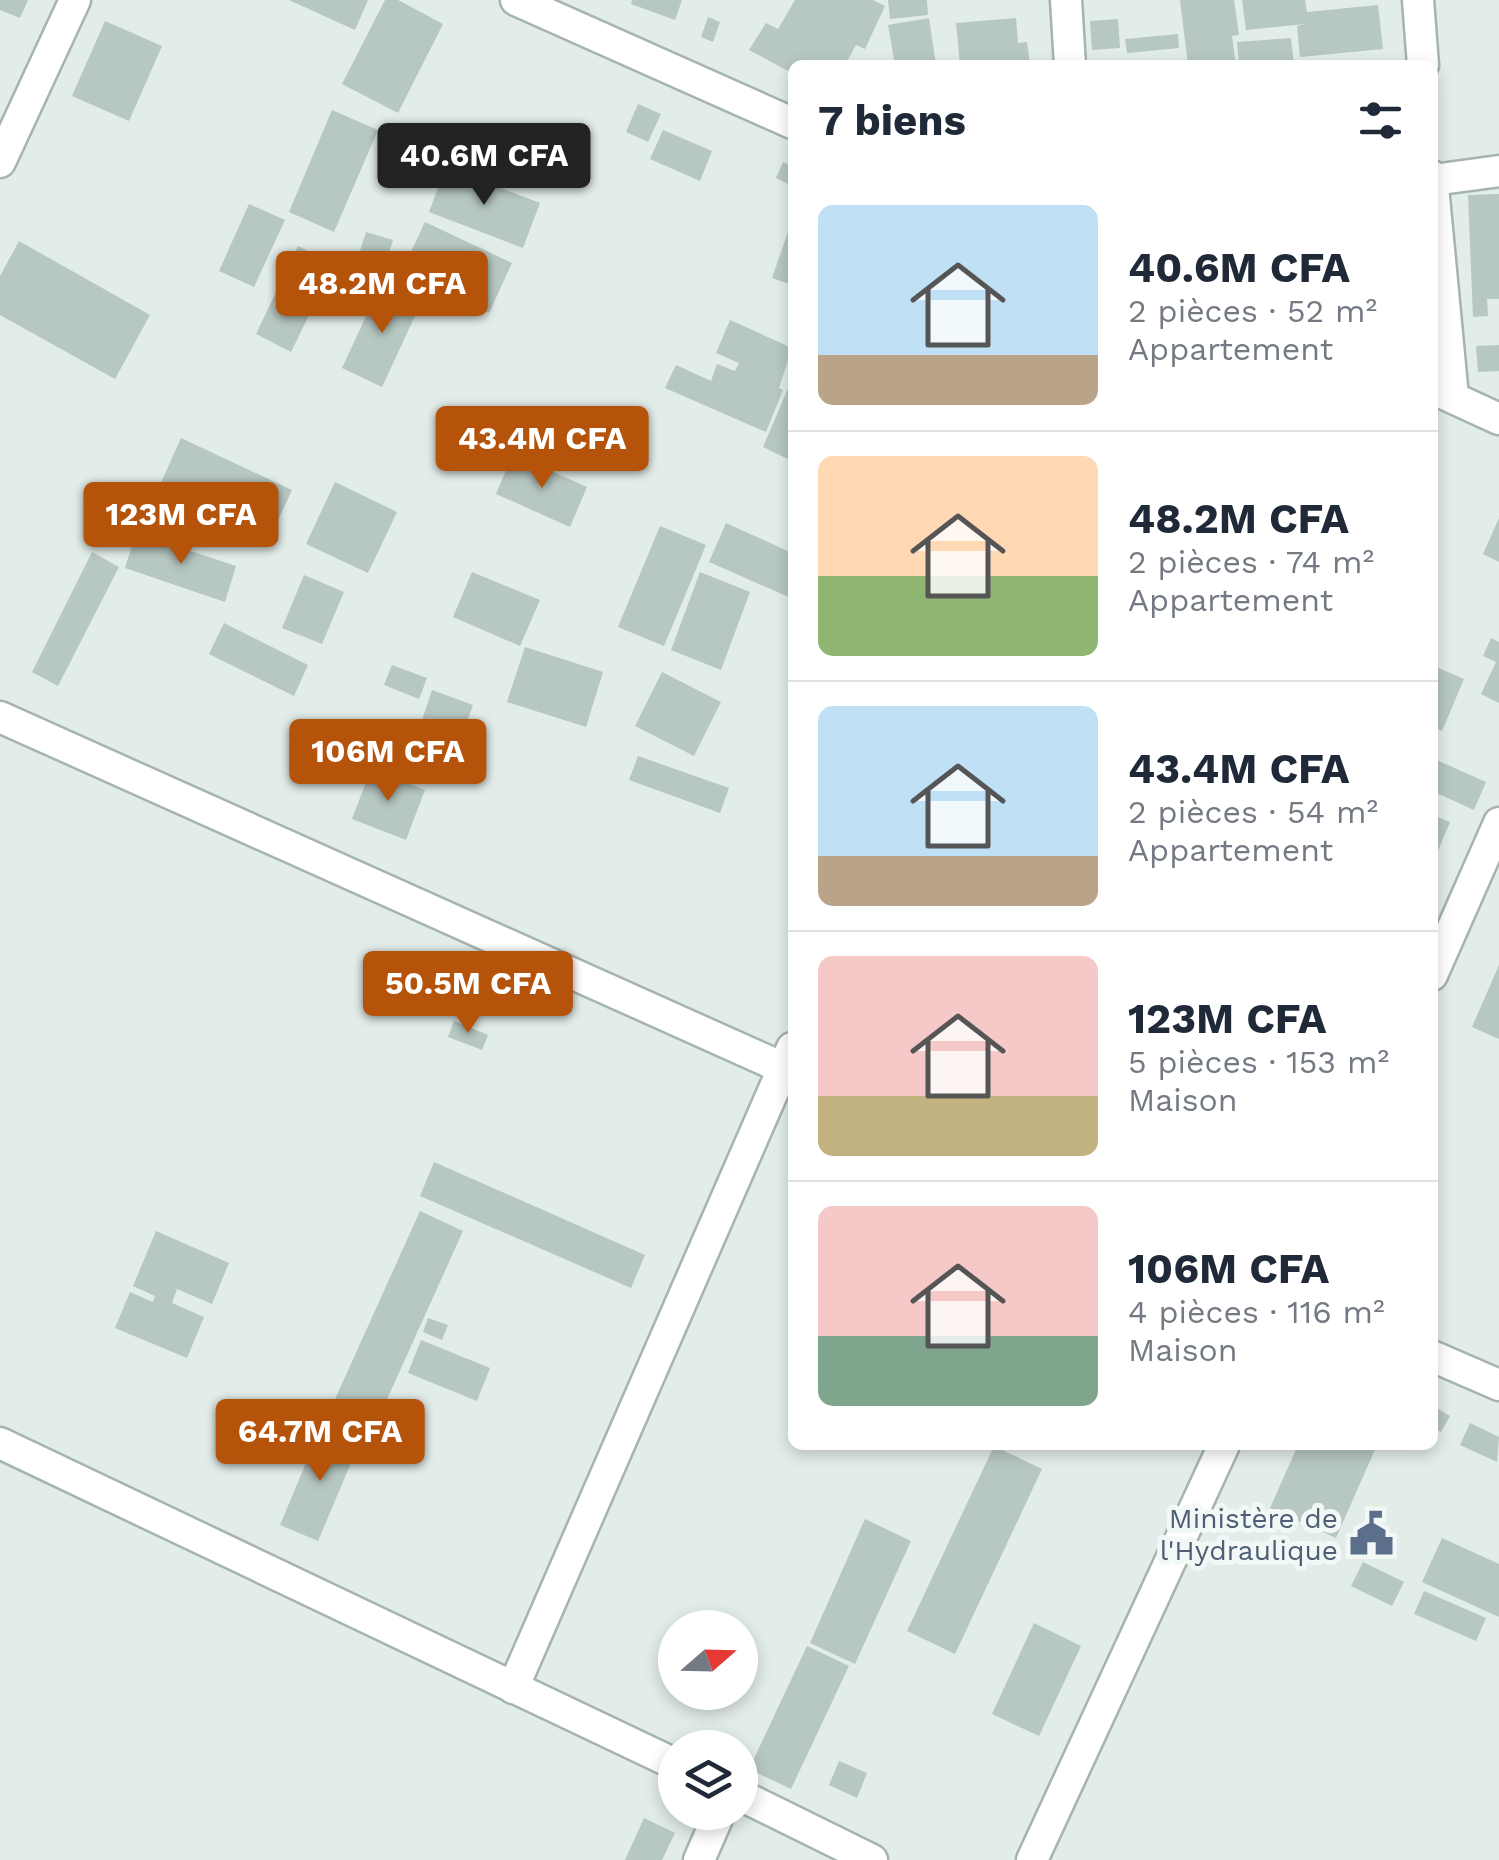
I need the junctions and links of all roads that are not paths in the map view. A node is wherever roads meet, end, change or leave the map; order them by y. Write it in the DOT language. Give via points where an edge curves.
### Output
graph roads {
  1 [pos="75,0"];
  2 [pos="516,0"];
  3 [pos="1066,0"];
  4 [pos="1418,0"];
  5 [pos="1070,60"];
  6 [pos="1423,60"];
  7 [pos="788,121"];
  8 [pos="0,162"];
  9 [pos="1499,171"];
  10 [pos="1438,177"];
  11 [pos="1438,286"];
  12 [pos="1443,393"];
  13 [pos="1499,419"];
  14 [pos="0,717"];
  15 [pos="1499,823"];
  16 [pos="1438,961"];
  17 [pos="788,1062"];
  18 [pos="788,1067"];
  19 [pos="1438,1359"];
  20 [pos="1499,1385"];
  21 [pos="0,1443"];
  22 [pos="1222,1450"];
  23 [pos="512,1688"];
  24 [pos="658,1756"];
  25 [pos="758,1804"];
  26 [pos="712,1830"];
  27 [pos="698,1860"];
  28 [pos="872,1860"];
  29 [pos="1032,1860"];
  1 -- 8 [label="street"];
  2 -- 7 [label="street"];
  3 -- 5 [label="street"];
  4 -- 6 [label="street"];
  9 -- 10 [label="street"];
  11 -- 12 [label="street"];
  12 -- 13 [label="street"];
  14 -- 17 [label="street"];
  15 -- 16 [label="street"];
  18 -- 23 [label="street"];
  19 -- 20 [label="street"];
  21 -- 23 [label="street"];
  22 -- 29 [label="street"];
  23 -- 24 [label="street"];
  25 -- 28 [label="street"];
  26 -- 27 [label="street"];
}
